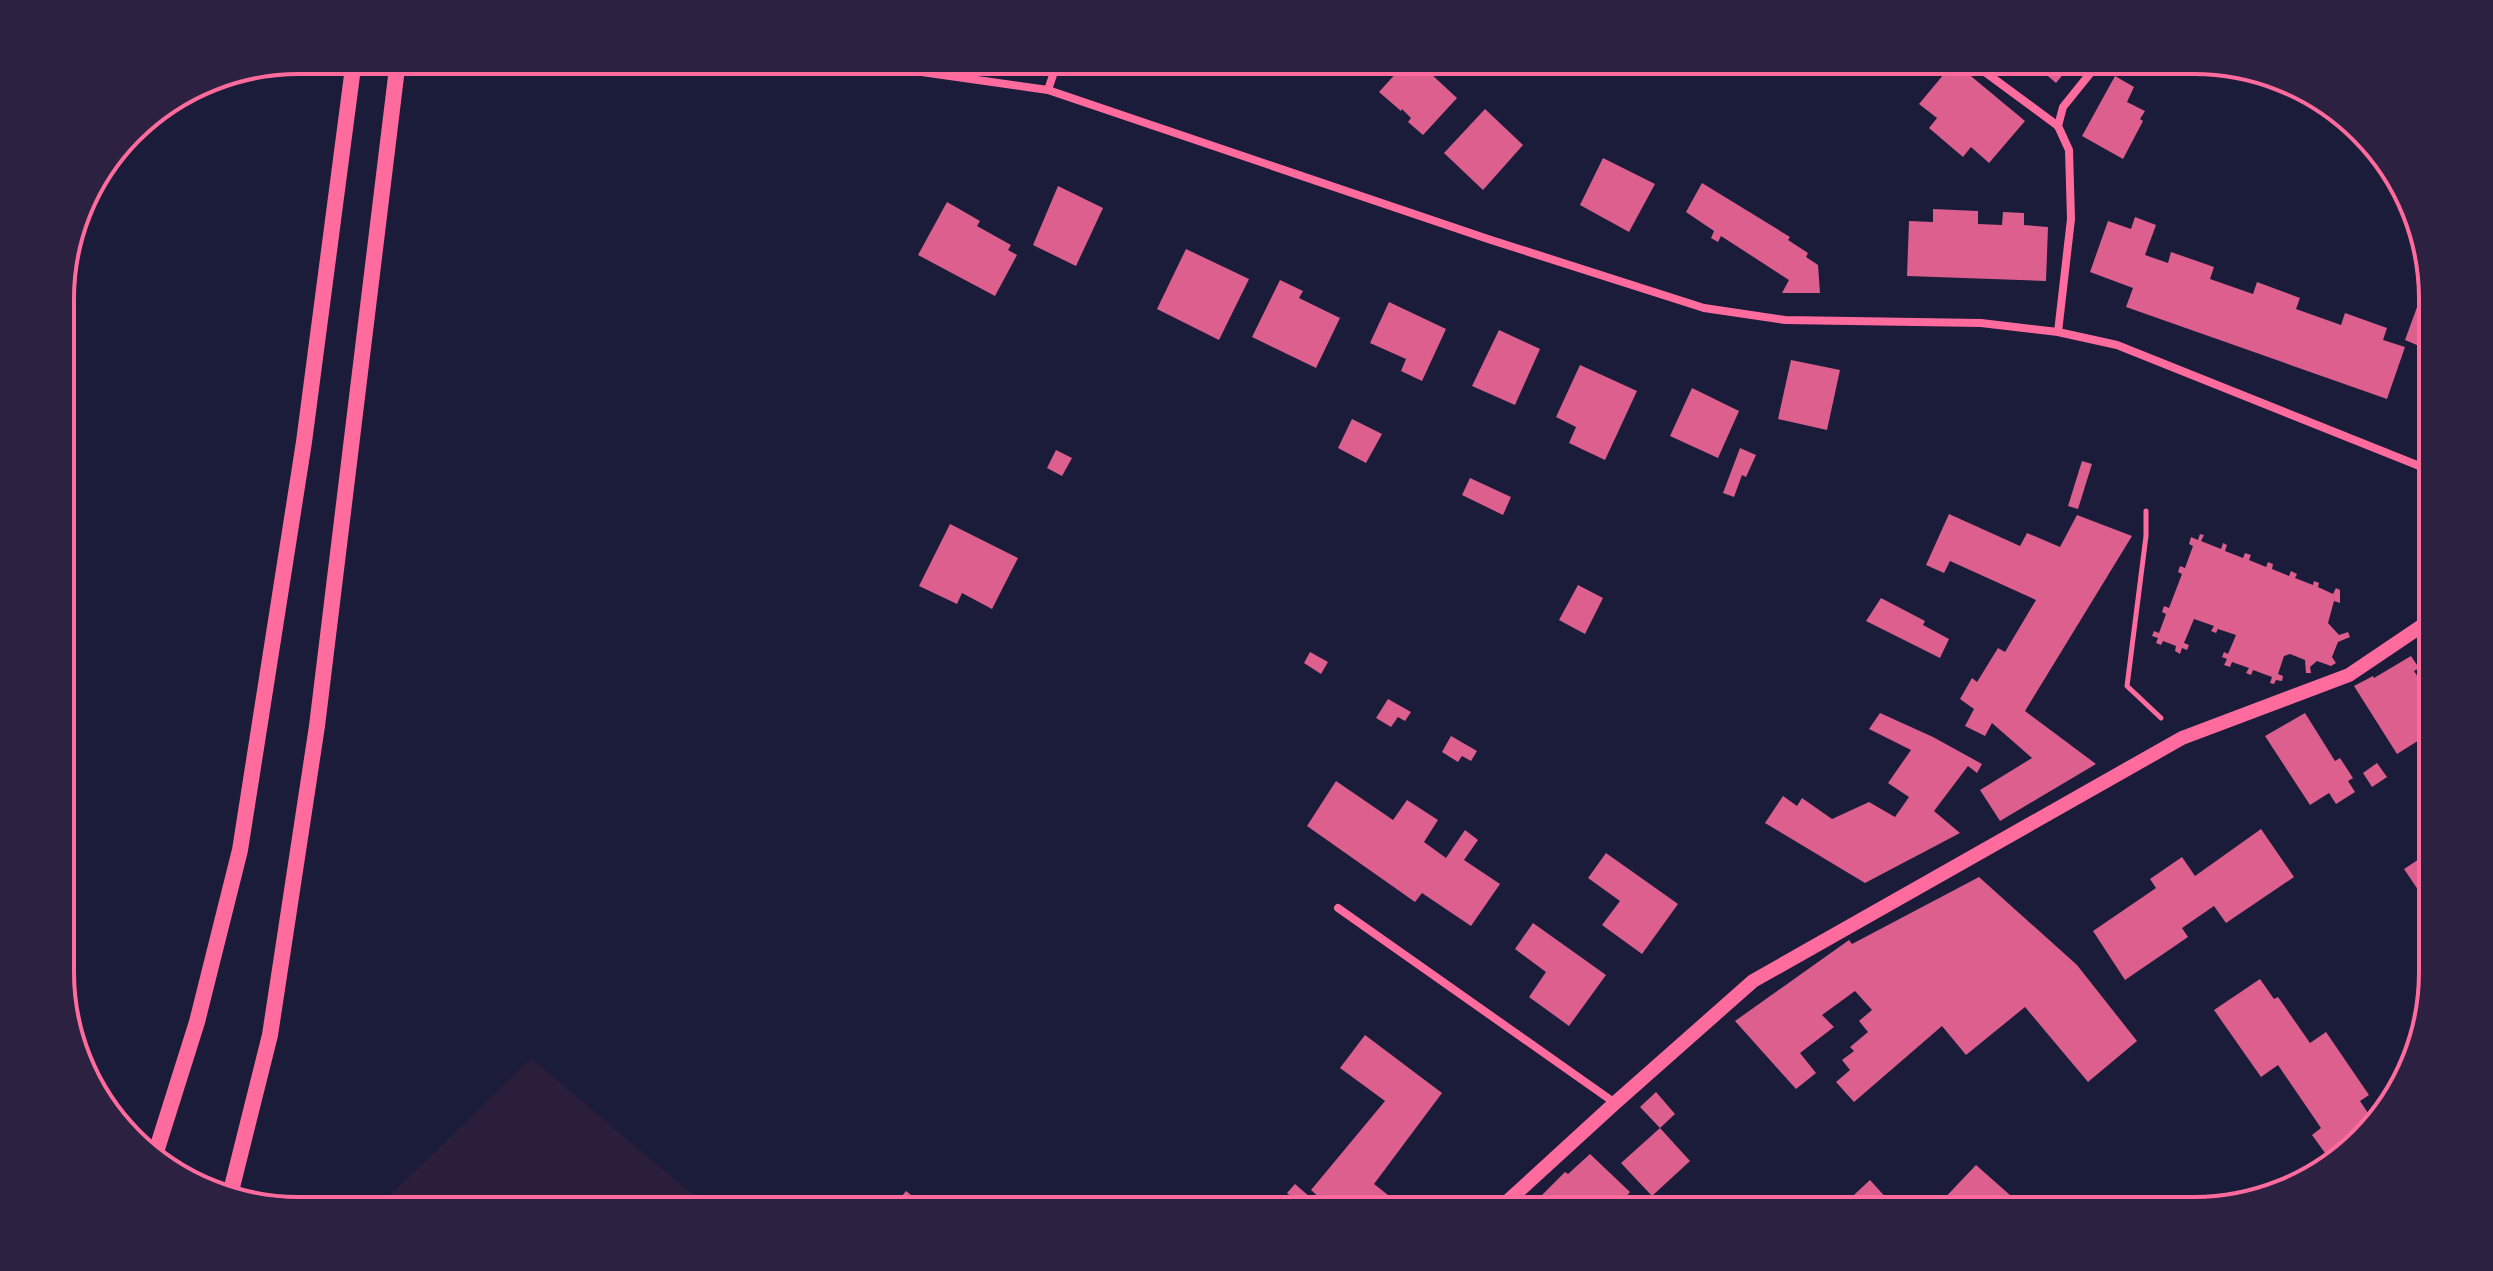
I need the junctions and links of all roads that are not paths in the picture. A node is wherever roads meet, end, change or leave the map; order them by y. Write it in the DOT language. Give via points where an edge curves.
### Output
graph roads {
  1 [pos="352,74"];
  2 [pos="396,74"];
  3 [pos="935,74"];
  4 [pos="1053,74"];
  5 [pos="1987,74"];
  6 [pos="2090,74"];
  7 [pos="1048,90"];
  8 [pos="2058,126"];
  9 [pos="2058,332"];
  10 [pos="2419,466"];
  11 [pos="2419,628"];
  12 [pos="1338,908"];
  13 [pos="1615,1103"];
  14 [pos="158,1147"];
  15 [pos="232,1187"];
  16 [pos="1512,1197"];
  1 -- 14 [label="main road" via="304,442 240,850 197,1022"];
  2 -- 15 [label="main road" via="317,726 270,1035"];
  3 -- 7 [label="street"];
  4 -- 7 [label="street"];
  5 -- 8 [label="street"];
  6 -- 8 [label="street" via="2063,107"];
  7 -- 9 [label="street" via="1704,308 1785,320 1981,323"];
  8 -- 9 [label="street" via="2069,150 2071,219"];
  9 -- 10 [label="street" via="2117,345"];
  11 -- 13 [label="street" via="2349,675 2182,738 1753,981"];
  12 -- 13 [label="street"];
  13 -- 16 [label="street"];
}
